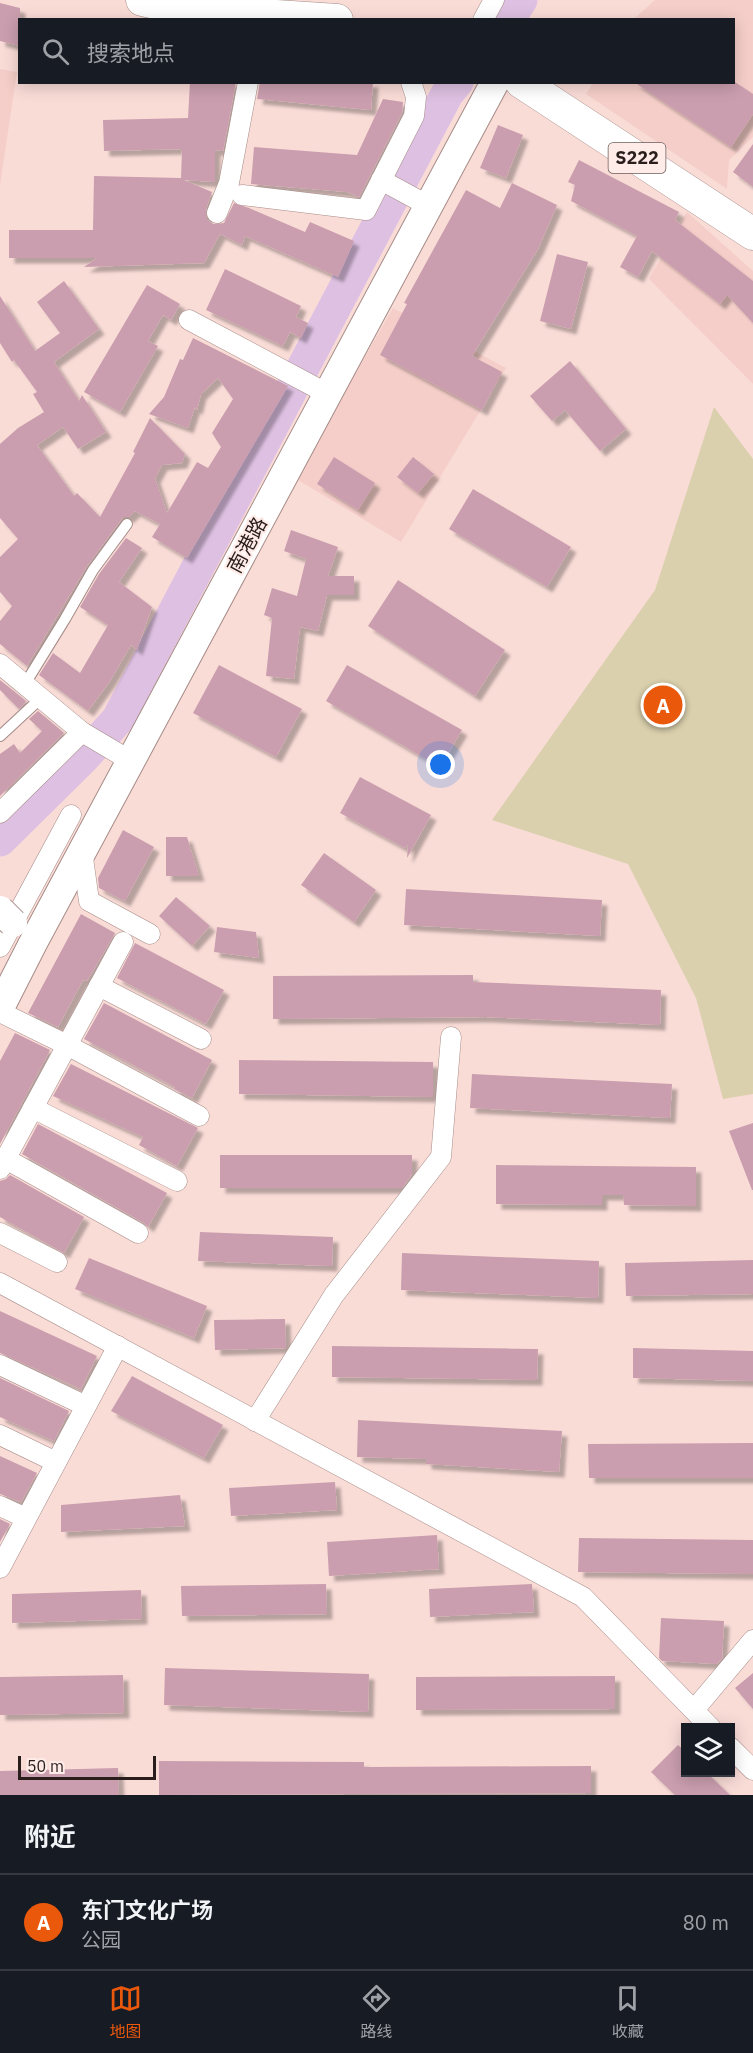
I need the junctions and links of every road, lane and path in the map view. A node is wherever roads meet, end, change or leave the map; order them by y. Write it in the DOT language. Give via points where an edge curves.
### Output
graph roads {
  1 [pos="142,0"];
  2 [pos="494,0"];
  3 [pos="334,13"];
  4 [pos="253,17"];
  5 [pos="484,18"];
  6 [pos="248,84"];
  7 [pos="412,84"];
  8 [pos="494,84"];
  9 [pos="524,84"];
  10 [pos="381,180"];
  11 [pos="242,195"];
  12 [pos="428,206"];
  13 [pos="217,213"];
  14 [pos="753,234"];
  15 [pos="189,320"];
  16 [pos="327,394"];
  17 [pos="127,524"];
  18 [pos="0,664"];
  19 [pos="24,684"];
  20 [pos="41,698"];
  21 [pos="82,732"];
  22 [pos="0,736"];
  23 [pos="130,761"];
  24 [pos="0,813"];
  25 [pos="71,815"];
  26 [pos="82,850"];
  27 [pos="12,931"];
  28 [pos="150,934"];
  29 [pos="123,942"];
  30 [pos="99,986"];
  31 [pos="0,1010"];
  32 [pos="451,1037"];
  33 [pos="201,1039"];
  34 [pos="67,1045"];
  35 [pos="33,1108"];
  36 [pos="199,1116"];
  37 [pos="3,1164"];
  38 [pos="177,1181"];
  39 [pos="0,1233"];
  40 [pos="138,1233"];
  41 [pos="57,1262"];
  42 [pos="0,1283"];
  43 [pos="118,1346"];
  44 [pos="0,1365"];
  45 [pos="86,1406"];
  46 [pos="255,1421"];
  47 [pos="0,1436"];
  48 [pos="56,1462"];
  49 [pos="0,1506"];
  50 [pos="26,1518"];
  51 [pos="0,1568"];
  52 [pos="753,1640"];
  53 [pos="694,1710"];
  54 [pos="706,1723"];
  55 [pos="735,1752"];
  56 [pos="753,1770"];
  1 -- 4 [label="main road" via="186,10"];
  2 -- 5 [label="street"];
  3 -- 4 [label="main road"];
  6 -- 13 [label="street" via="230,183"];
  7 -- 10 [label="street" via="416,97 414,116"];
  8 -- 12 [label="street, 南港路"];
  9 -- 14 [label="main road, S222"];
  10 -- 11 [label="street" via="366,210"];
  10 -- 12 [label="street"];
  12 -- 16 [label="street, 南港路"];
  15 -- 16 [label="street"];
  16 -- 23 [label="street, 南港路"];
  17 -- 19 [label="lane" via="93,570"];
  18 -- 19 [label="street"];
  19 -- 20 [label="street"];
  20 -- 21 [label="street"];
  20 -- 22 [label="lane"];
  21 -- 23 [label="street"];
  21 -- 24 [label="street"];
  23 -- 26 [label="street, 南港路"];
  25 -- 27 [label="street"];
  26 -- 27 [label="street, 南港路"];
  26 -- 28 [label="street" via="89,901"];
  27 -- 31 [label="street, 南港路"];
  29 -- 30 [label="street"];
  30 -- 33 [label="street"];
  30 -- 34 [label="street"];
  31 -- 34 [label="street"];
  32 -- 46 [label="street" via="441,1157 334,1295"];
  34 -- 35 [label="street"];
  34 -- 36 [label="street"];
  35 -- 37 [label="street"];
  35 -- 38 [label="street"];
  37 -- 40 [label="street"];
  39 -- 41 [label="street"];
  42 -- 43 [label="street"];
  43 -- 45 [label="street"];
  43 -- 46 [label="street"];
  44 -- 45 [label="street"];
  45 -- 48 [label="street"];
  46 -- 53 [label="street" via="583,1597"];
  47 -- 48 [label="street"];
  48 -- 50 [label="street"];
  49 -- 50 [label="street"];
  50 -- 51 [label="street"];
  52 -- 53 [label="street"];
  53 -- 54 [label="street"];
  55 -- 56 [label="street"];
}
